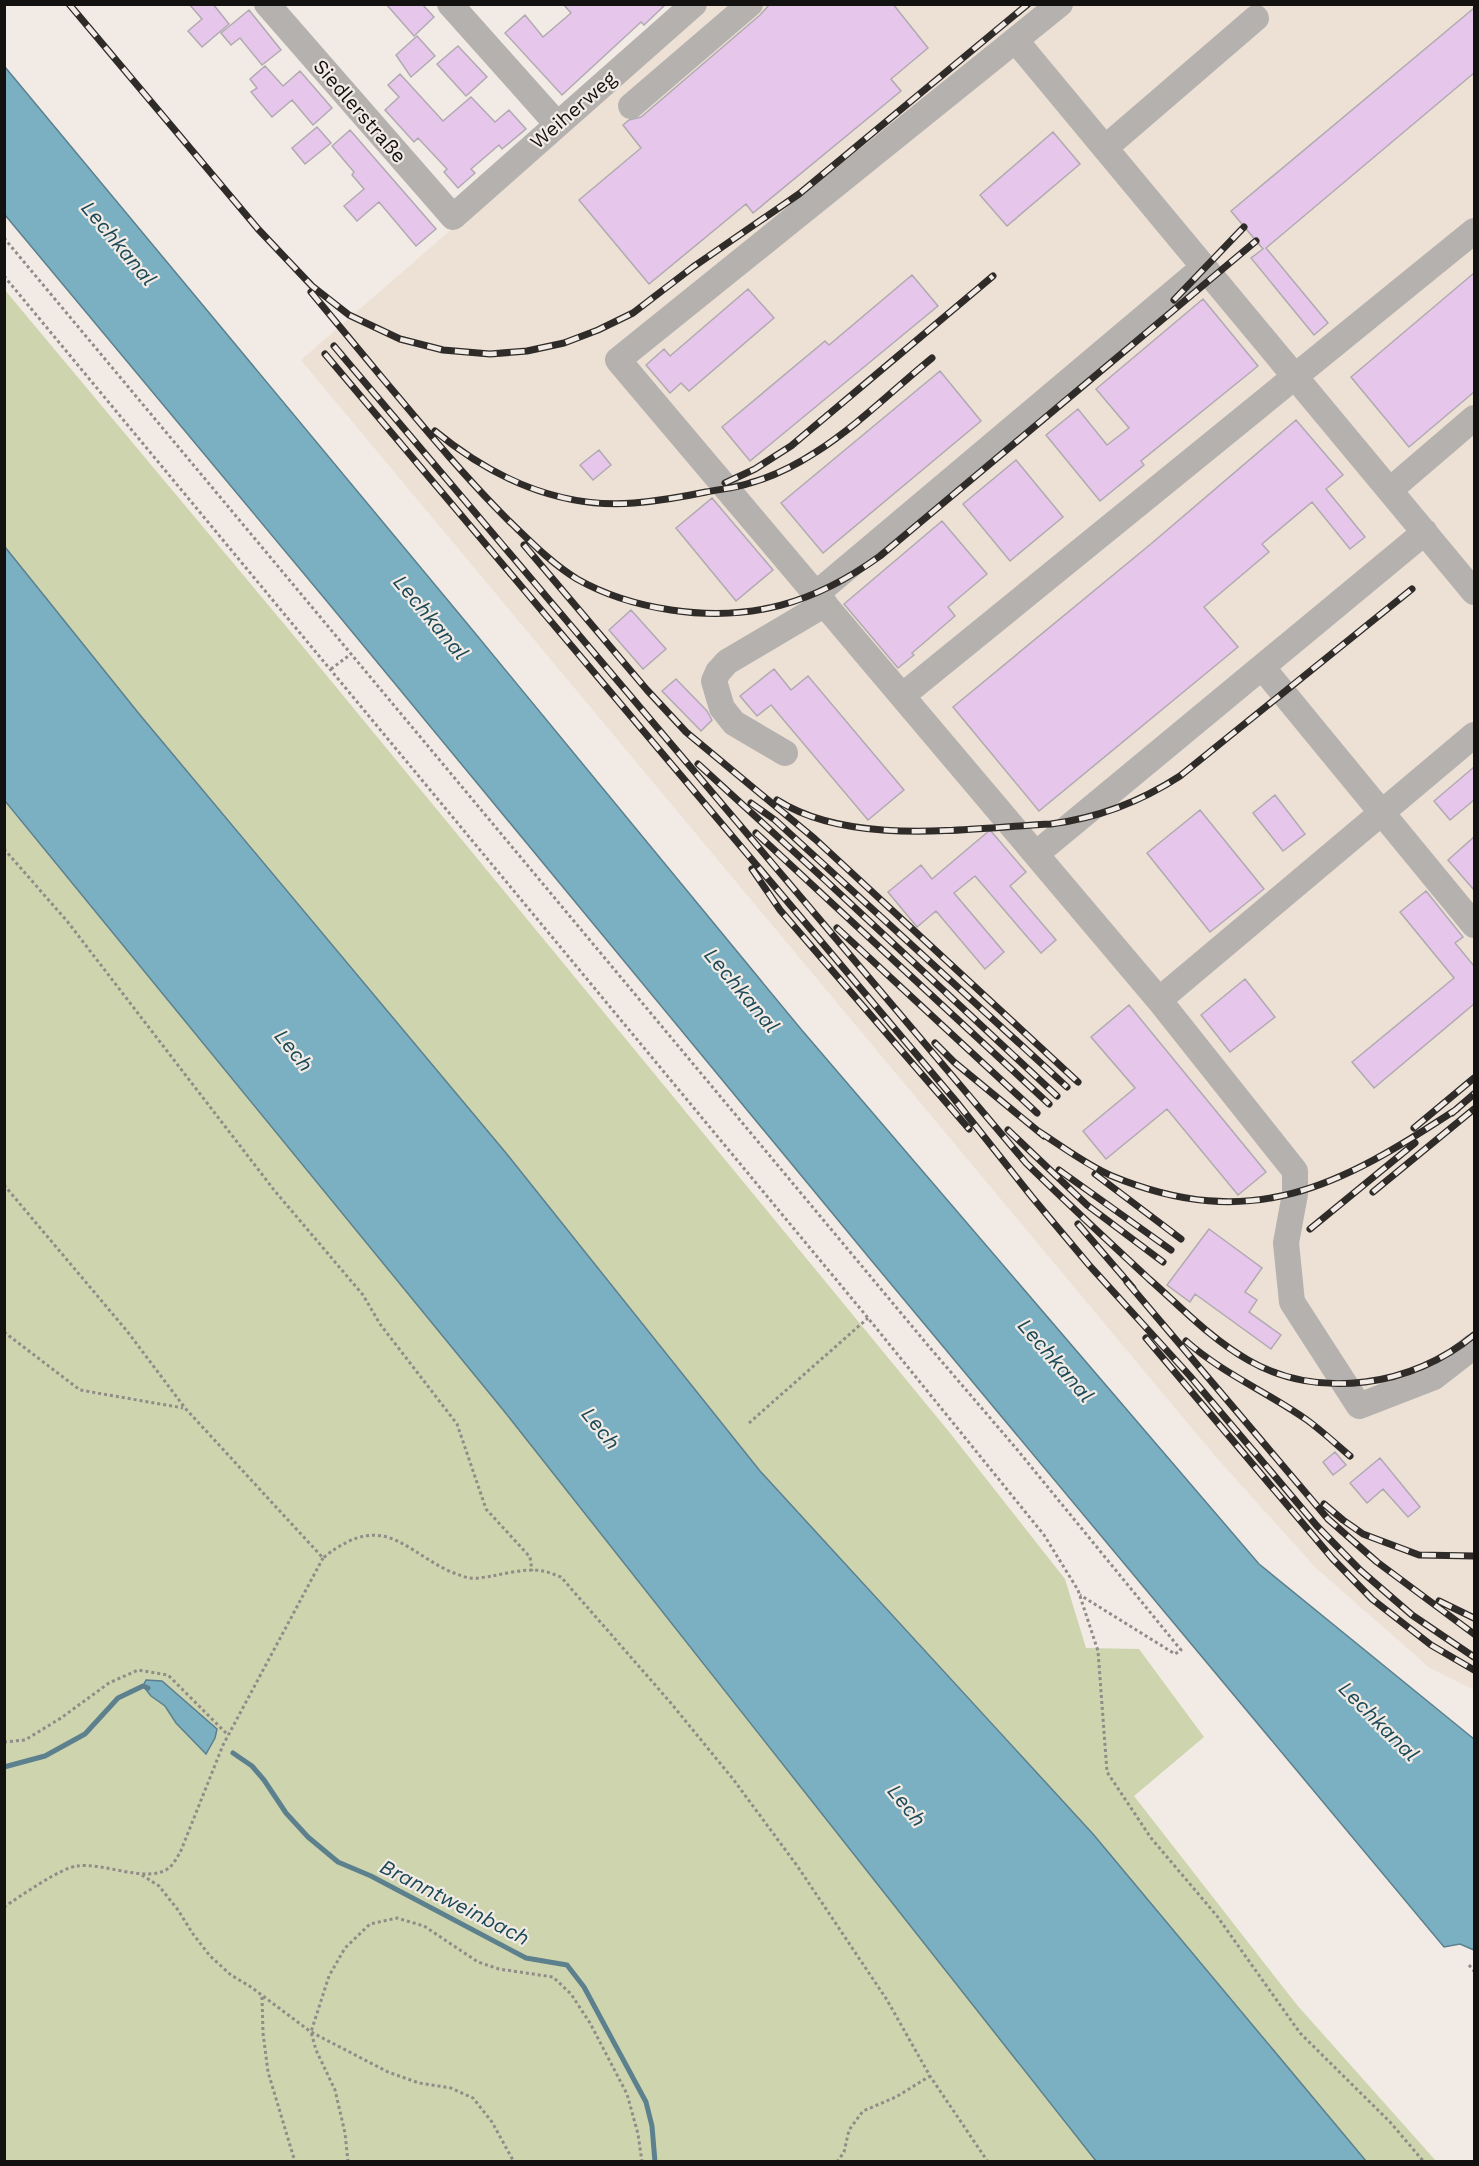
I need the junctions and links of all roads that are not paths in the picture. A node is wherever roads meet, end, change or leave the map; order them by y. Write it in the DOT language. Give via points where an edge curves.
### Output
graph roads {
  1 [pos="267,4"];
  2 [pos="450,4"];
  3 [pos="694,4"];
  4 [pos="750,4"];
  5 [pos="1060,4"];
  6 [pos="1256,18"];
  7 [pos="1016,41"];
  8 [pos="631,106"];
  9 [pos="557,124"];
  10 [pos="1105,148"];
  11 [pos="453,217"];
  12 [pos="1474,231"];
  13 [pos="1203,267"];
  14 [pos="1294,376"];
  15 [pos="1474,418"];
  16 [pos="1390,490"];
  17 [pos="1425,532"];
  18 [pos="1469,575"];
  19 [pos="820,599"];
  20 [pos="1262,667"];
  21 [pos="902,696"];
  22 [pos="1474,735"];
  23 [pos="784,753"];
  24 [pos="1383,812"];
  25 [pos="1035,854"];
  26 [pos="1474,925"];
  27 [pos="1159,1000"];
  28 [pos="1474,1346"];
  1 -- 11 [label="street, Siedlerstraße"];
  2 -- 9 [label="street"];
  3 -- 9 [label="street, Weiherweg"];
  4 -- 8 [label="street"];
  5 -- 7 [label="street"];
  6 -- 10 [label="street"];
  7 -- 10 [label="street"];
  7 -- 19 [label="street" via="618,360"];
  9 -- 11 [label="street, Weiherweg"];
  10 -- 13 [label="street"];
  12 -- 14 [label="street"];
  13 -- 14 [label="street"];
  13 -- 19 [label="street"];
  14 -- 16 [label="street"];
  14 -- 21 [label="street"];
  15 -- 16 [label="street"];
  16 -- 17 [label="street"];
  17 -- 18 [label="street"];
  17 -- 20 [label="street"];
  19 -- 21 [label="street"];
  19 -- 23 [label="street" via="727,662 714,681 722,708 734,723"];
  20 -- 24 [label="street"];
  20 -- 25 [label="street"];
  21 -- 25 [label="street"];
  22 -- 24 [label="street"];
  24 -- 26 [label="street"];
  24 -- 27 [label="street"];
  25 -- 27 [label="street"];
  27 -- 28 [label="street" via="1295,1171 1286,1243 1292,1302 1359,1406 1434,1377"];
}
